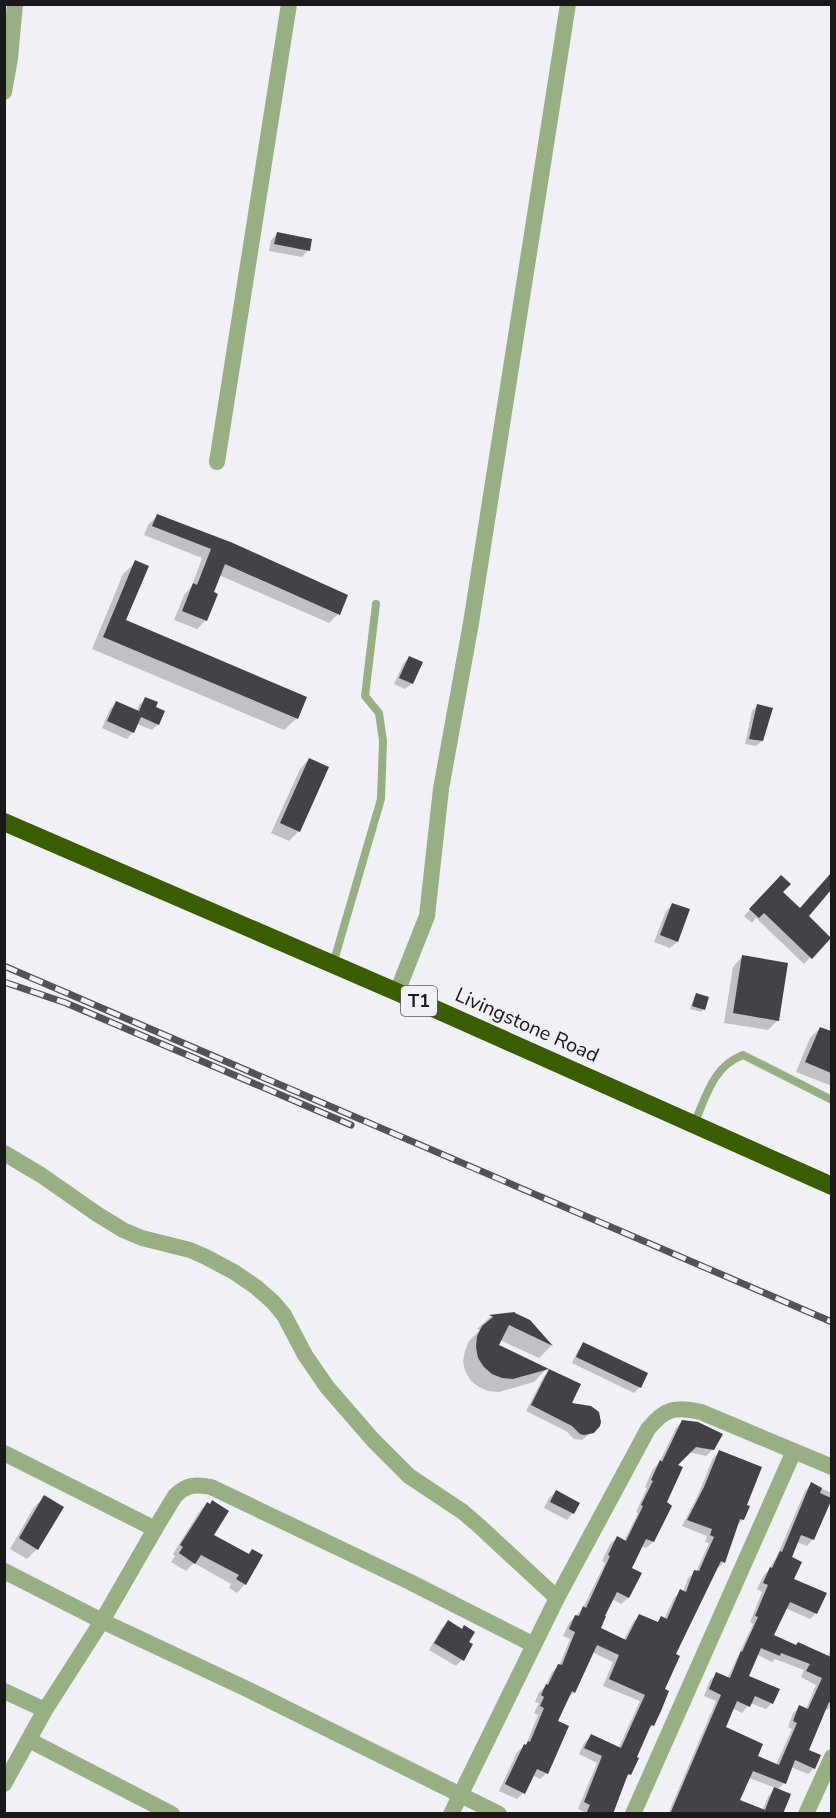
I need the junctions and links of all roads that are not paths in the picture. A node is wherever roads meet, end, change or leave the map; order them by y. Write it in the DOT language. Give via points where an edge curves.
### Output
graph roads {
  1 [pos="15,4"];
  2 [pos="289,4"];
  3 [pos="568,4"];
  4 [pos="4,92"];
  5 [pos="217,462"];
  6 [pos="376,604"];
  7 [pos="4,822"];
  8 [pos="333,964"];
  9 [pos="397,992"];
  10 [pos="831,1100"];
  11 [pos="694,1124"];
  12 [pos="4,1152"];
  13 [pos="831,1186"];
  14 [pos="794,1451"];
  15 [pos="4,1453"];
  16 [pos="831,1467"];
  17 [pos="155,1529"];
  18 [pos="4,1571"];
  19 [pos="557,1598"];
  20 [pos="102,1621"];
  21 [pos="534,1645"];
  22 [pos="4,1691"];
  23 [pos="45,1710"];
  24 [pos="28,1740"];
  25 [pos="831,1757"];
  26 [pos="4,1784"];
  27 [pos="460,1794"];
  28 [pos="172,1814"];
  29 [pos="451,1814"];
  30 [pos="499,1814"];
  31 [pos="633,1814"];
  32 [pos="807,1814"];
  1 -- 4 [label="street"];
  2 -- 5 [label="street"];
  3 -- 9 [label="street" via="471,623 441,789 427,916"];
  6 -- 8 [label="lane" via="365,696 379,713 383,741 381,799"];
  7 -- 8 [label="highway, Livingstone Road / T1"];
  8 -- 9 [label="highway, Livingstone Road / T1"];
  9 -- 11 [label="highway, Livingstone Road / T1"];
  10 -- 11 [label="lane" via="743,1055 732,1059 714,1077"];
  11 -- 13 [label="highway, Livingstone Road / T1"];
  12 -- 19 [label="street" via="123,1230 190,1250 256,1287 284,1315 327,1387 373,1440 409,1476 477,1524"];
  14 -- 16 [label="street"];
  14 -- 19 [label="street" via="701,1412 686,1408 664,1413 648,1429"];
  14 -- 31 [label="street"];
  15 -- 17 [label="street"];
  17 -- 20 [label="street"];
  17 -- 21 [label="street" via="180,1491 191,1485 211,1487"];
  18 -- 20 [label="street"];
  19 -- 21 [label="street"];
  20 -- 23 [label="street"];
  20 -- 27 [label="street"];
  21 -- 27 [label="street"];
  22 -- 23 [label="street"];
  23 -- 24 [label="street"];
  24 -- 26 [label="street"];
  24 -- 28 [label="street"];
  25 -- 32 [label="street"];
  27 -- 29 [label="street"];
  27 -- 30 [label="street"];
}
